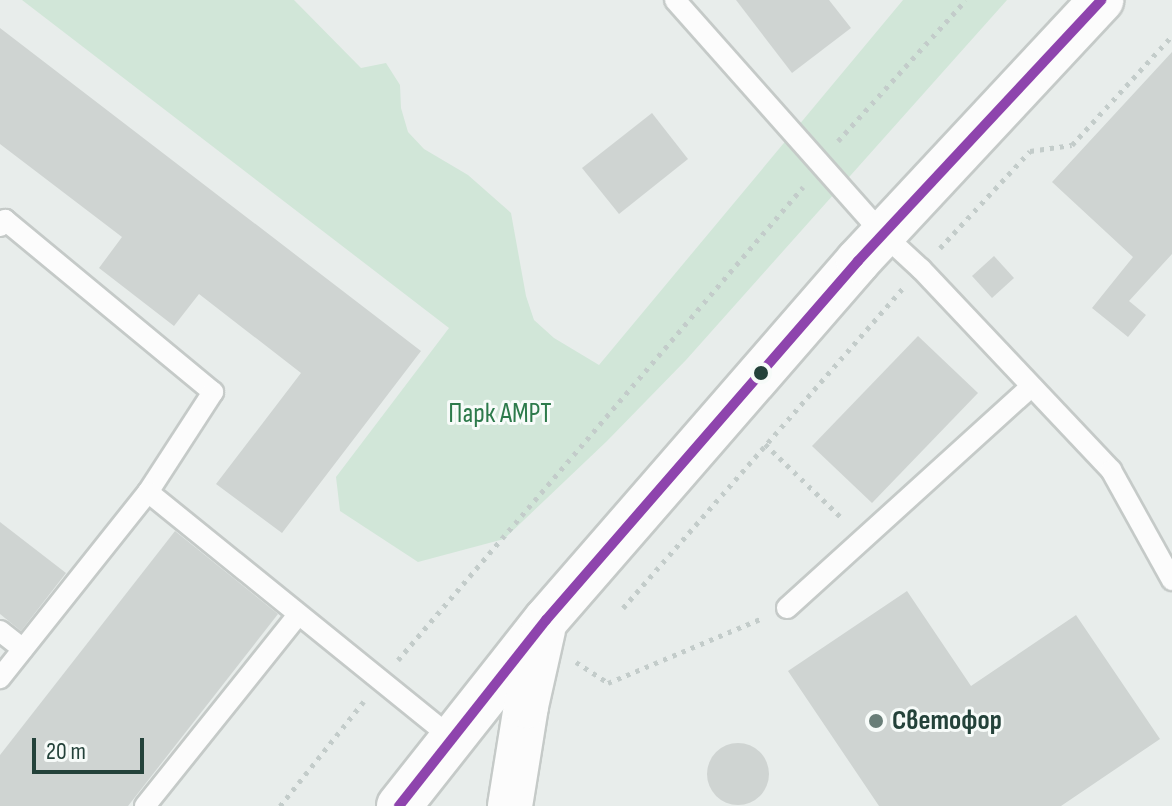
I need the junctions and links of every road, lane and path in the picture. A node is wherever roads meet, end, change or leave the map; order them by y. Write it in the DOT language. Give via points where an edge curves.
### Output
graph roads {
  1 [pos="675,0"];
  2 [pos="966,0"];
  3 [pos="1101,0"];
  4 [pos="1172,36"];
  5 [pos="819,162"];
  6 [pos="0,226"];
  7 [pos="884,235"];
  8 [pos="921,269"];
  9 [pos="1031,387"];
  10 [pos="765,444"];
  11 [pos="148,492"];
  12 [pos="864,539"];
  13 [pos="1172,580"];
  14 [pos="623,608"];
  15 [pos="787,608"];
  16 [pos="297,616"];
  17 [pos="546,620"];
  18 [pos="0,631"];
  19 [pos="23,649"];
  20 [pos="572,659"];
  21 [pos="0,678"];
  22 [pos="380,681"];
  23 [pos="452,738"];
  24 [pos="145,806"];
  25 [pos="280,806"];
  26 [pos="399,806"];
  27 [pos="510,806"];
  1 -- 5 [label="lane"];
  2 -- 5 [label="path"];
  3 -- 7 [label="main road"];
  4 -- 8 [label="path" via="1072,145 1030,151"];
  5 -- 7 [label="lane"];
  5 -- 22 [label="path" via="794,200"];
  6 -- 11 [label="lane" via="5,220 213,392"];
  7 -- 8 [label="lane"];
  7 -- 17 [label="main road"];
  8 -- 9 [label="lane"];
  8 -- 10 [label="path"];
  9 -- 12 [label="lane"];
  9 -- 13 [label="lane" via="1111,470"];
  10 -- 12 [label="path"];
  10 -- 14 [label="path"];
  11 -- 16 [label="lane"];
  11 -- 19 [label="lane"];
  12 -- 15 [label="lane"];
  15 -- 20 [label="path" via="608,683"];
  16 -- 22 [label="lane"];
  16 -- 24 [label="lane"];
  17 -- 23 [label="main road"];
  17 -- 27 [label="main road"];
  18 -- 19 [label="lane"];
  19 -- 21 [label="lane"];
  22 -- 23 [label="lane"];
  22 -- 25 [label="path"];
  23 -- 26 [label="main road"];
}
